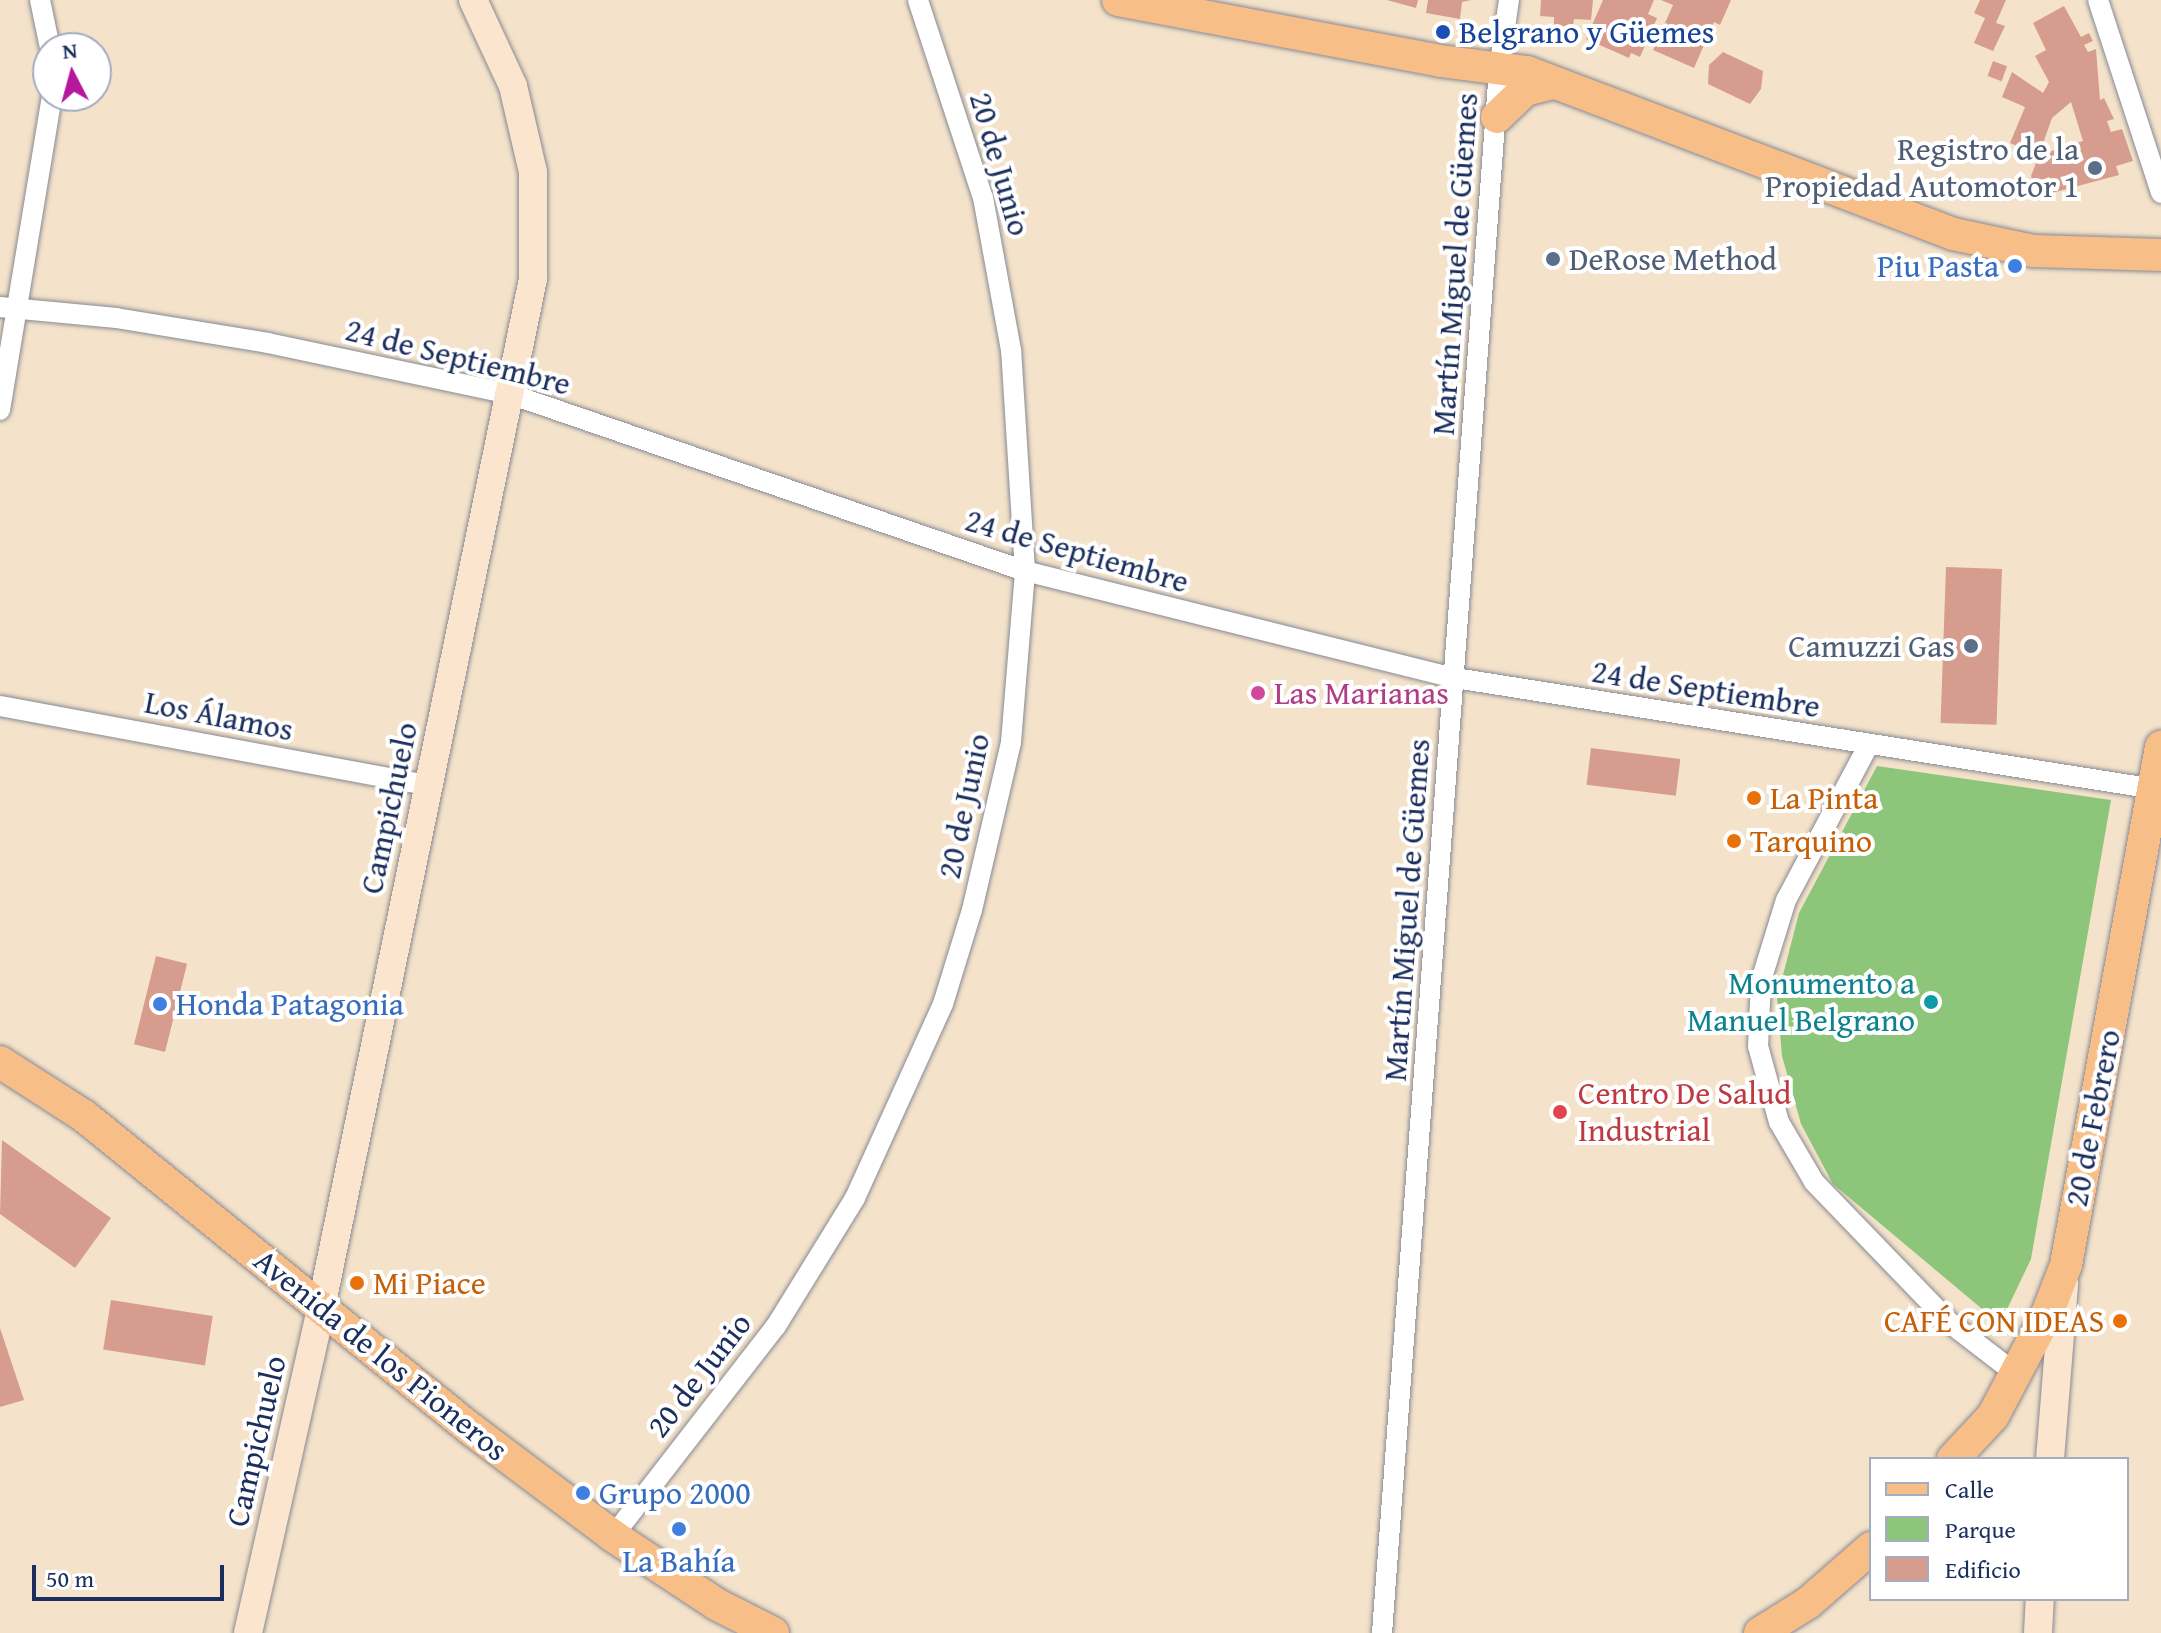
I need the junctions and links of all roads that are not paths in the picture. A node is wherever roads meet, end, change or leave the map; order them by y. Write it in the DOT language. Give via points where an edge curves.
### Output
graph roads {
  1 [pos="40,0"];
  2 [pos="473,0"];
  3 [pos="918,0"];
  4 [pos="1118,0"];
  5 [pos="1509,0"];
  6 [pos="2098,0"];
  7 [pos="47,32"];
  8 [pos="1499,70"];
  9 [pos="1553,83"];
  10 [pos="49,112"];
  11 [pos="1497,117"];
  12 [pos="2161,193"];
  13 [pos="2161,231"];
  14 [pos="2078,252"];
  15 [pos="2161,255"];
  16 [pos="10,307"];
  17 [pos="510,394"];
  18 [pos="0,410"];
  19 [pos="1025,571"];
  20 [pos="1455,678"];
  21 [pos="0,706"];
  22 [pos="1868,746"];
  23 [pos="2161,748"];
  24 [pos="427,785"];
  25 [pos="2155,789"];
  26 [pos="0,1062"];
  27 [pos="2066,1265"];
  28 [pos="321,1308"];
  29 [pos="2015,1373"];
  30 [pos="2053,1409"];
  31 [pos="1955,1457"];
  32 [pos="2050,1457"];
  33 [pos="613,1536"];
  34 [pos="1869,1550"];
  35 [pos="2040,1601"];
  36 [pos="248,1633"];
  37 [pos="773,1633"];
  38 [pos="1382,1633"];
  39 [pos="1760,1633"];
  40 [pos="2038,1633"];
  1 -- 7 [label="street"];
  2 -- 17 [label="street, Campichuelo" via="513,86 533,172 533,279"];
  3 -- 19 [label="street, 20 de Junio" via="983,198 1004,296"];
  4 -- 8 [label="main road"];
  5 -- 8 [label="street, Martín Miguel de Güemes"];
  6 -- 12 [label="street"];
  8 -- 9 [label="main road" via="1527,72"];
  8 -- 11 [label="street, Martín Miguel de Güemes"];
  9 -- 11 [label="main road" via="1525,90"];
  9 -- 14 [label="main road" via="1953,234 2034,251"];
  10 -- 16 [label="street"];
  11 -- 20 [label="street, Martín Miguel de Güemes"];
  13 -- 14 [label="main road"];
  14 -- 15 [label="main road"];
  16 -- 17 [label="street, 24 de Septiembre" via="268,343"];
  16 -- 18 [label="street"];
  17 -- 19 [label="street, 24 de Septiembre"];
  17 -- 24 [label="street, Campichuelo"];
  19 -- 20 [label="street, 24 de Septiembre"];
  19 -- 33 [label="street, 20 de Junio" via="1011,742 993,829 943,1004 912,1082 855,1198 776,1326"];
  20 -- 22 [label="street, 24 de Septiembre"];
  20 -- 38 [label="street, Martín Miguel de Güemes"];
  21 -- 24 [label="street, Los Álamos"];
  22 -- 25 [label="street, 24 de Septiembre"];
  22 -- 29 [label="street" via="1786,900 1761,981 1758,1046 1779,1122 1814,1182 1950,1323"];
  23 -- 25 [label="main road, 20 de Febrero"];
  24 -- 28 [label="street, Campichuelo"];
  25 -- 27 [label="main road, 20 de Febrero"];
  26 -- 28 [label="main road, Avenida de los Pioneros" via="84,1116"];
  27 -- 29 [label="main road, 20 de Febrero"];
  27 -- 30 [label="street"];
  28 -- 33 [label="main road, Avenida de los Pioneros"];
  28 -- 36 [label="street, Campichuelo"];
  29 -- 30 [label="street"];
  29 -- 31 [label="main road, 20 de Febrero" via="1993,1416"];
  30 -- 32 [label="street"];
  33 -- 37 [label="main road, Avenida de los Pioneros" via="716,1604"];
  34 -- 39 [label="main road" via="1808,1603"];
  35 -- 40 [label="street"];
}
